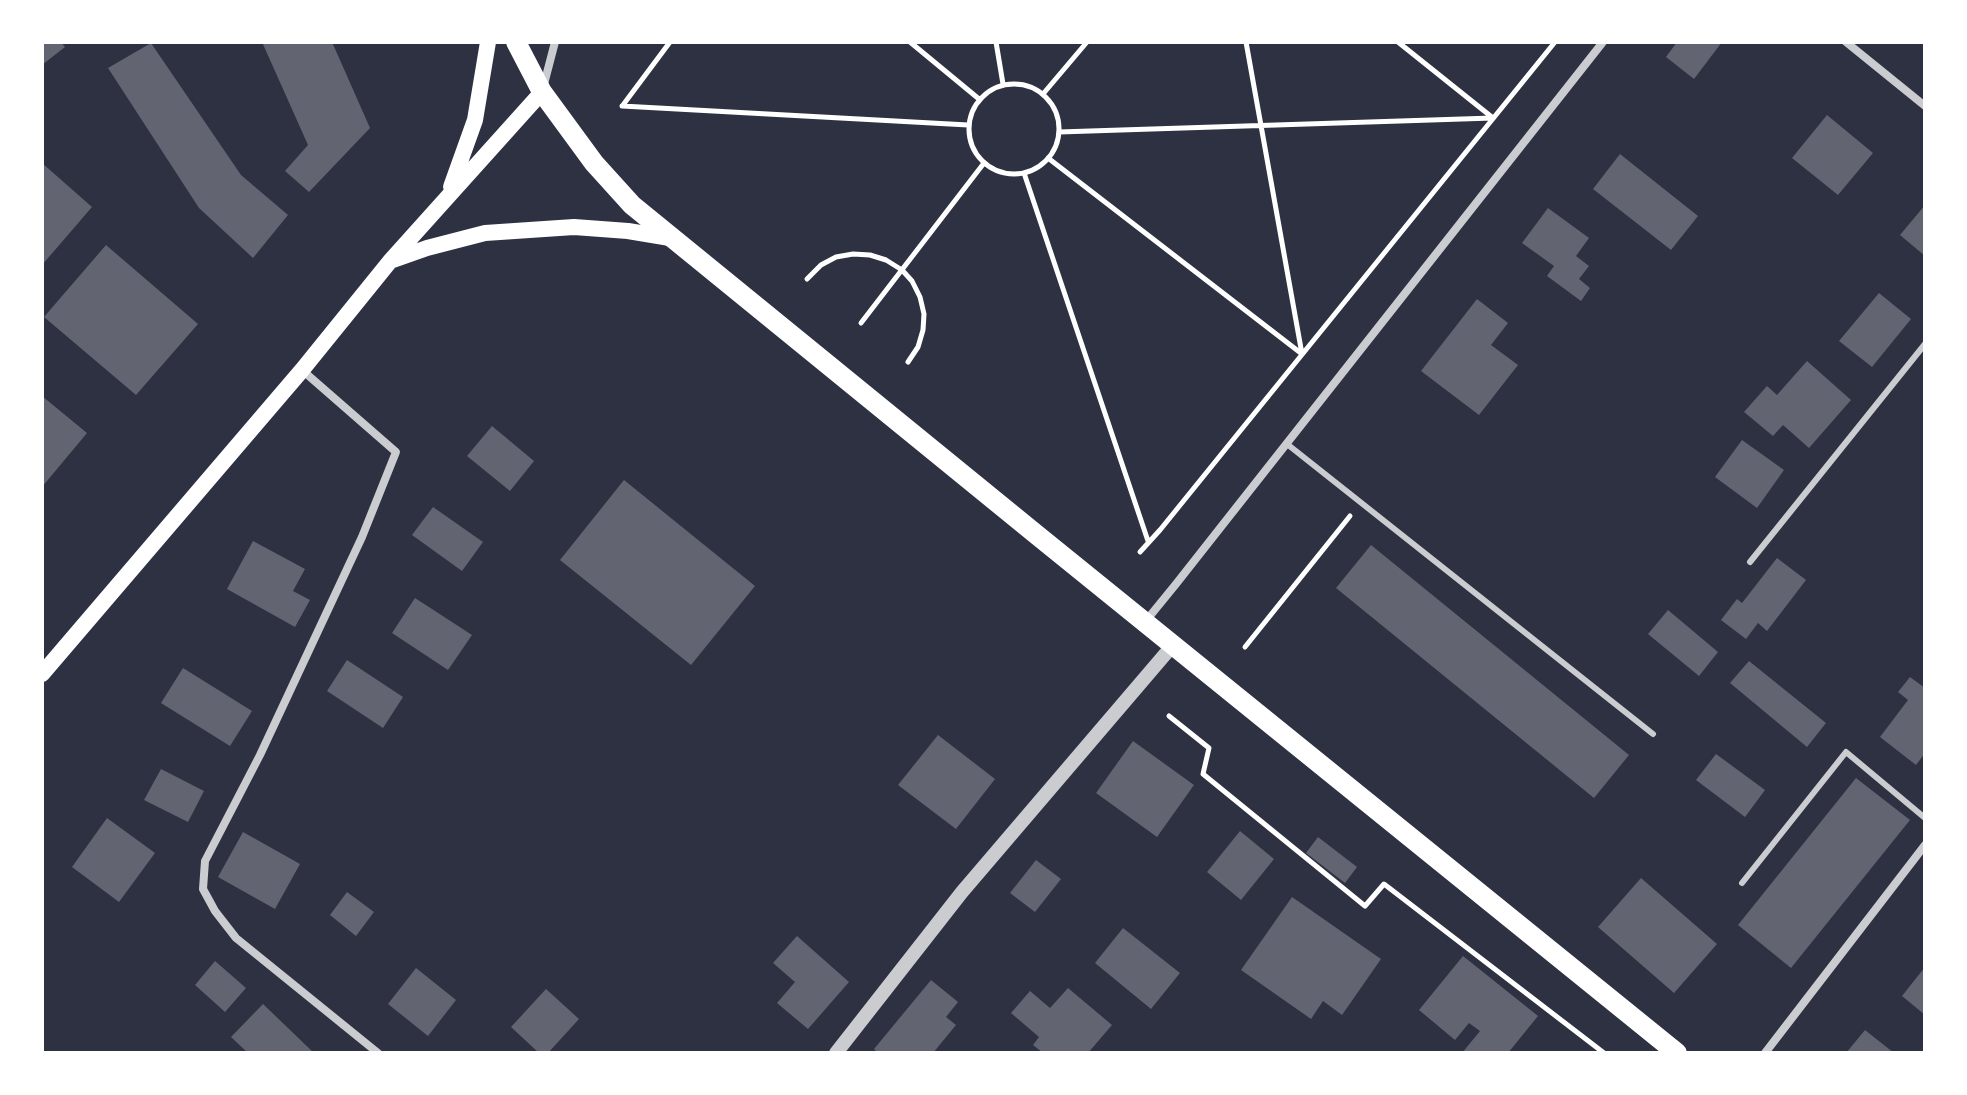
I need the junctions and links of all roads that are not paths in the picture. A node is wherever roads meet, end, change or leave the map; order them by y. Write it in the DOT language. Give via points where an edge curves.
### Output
graph roads {
  1 [pos="488,42"];
  2 [pos="516,42"];
  3 [pos="555,42"];
  4 [pos="1603,42"];
  5 [pos="1846,42"];
  6 [pos="542,92"];
  7 [pos="1925,106"];
  8 [pos="445,200"];
  9 [pos="670,238"];
  10 [pos="391,260"];
  11 [pos="1925,344"];
  12 [pos="302,370"];
  13 [pos="1287,444"];
  14 [pos="1750,562"];
  15 [pos="1144,622"];
  16 [pos="1173,645"];
  17 [pos="42,674"];
  18 [pos="1653,734"];
  19 [pos="1925,818"];
  20 [pos="1925,845"];
  21 [pos="1742,883"];
  22 [pos="378,1053"];
  23 [pos="836,1053"];
  24 [pos="1677,1053"];
  25 [pos="1765,1053"];
  1 -- 8 [label="main road" via="475,120"];
  2 -- 6 [label="main road"];
  3 -- 6 [label="street"];
  4 -- 13 [label="street"];
  5 -- 7 [label="street"];
  6 -- 8 [label="main road"];
  6 -- 9 [label="main road" via="594,163"];
  8 -- 10 [label="main road"];
  9 -- 10 [label="main road" via="574,227 485,233"];
  9 -- 15 [label="main road"];
  10 -- 12 [label="main road"];
  11 -- 14 [label="lane"];
  12 -- 17 [label="main road"];
  12 -- 22 [label="street" via="396,452 362,537 205,861 203,889 236,938"];
  13 -- 15 [label="street"];
  13 -- 18 [label="lane"];
  15 -- 16 [label="main road"];
  16 -- 23 [label="street" via="962,892"];
  16 -- 24 [label="main road"];
  19 -- 21 [label="lane" via="1846,752"];
  20 -- 25 [label="street"];
}
